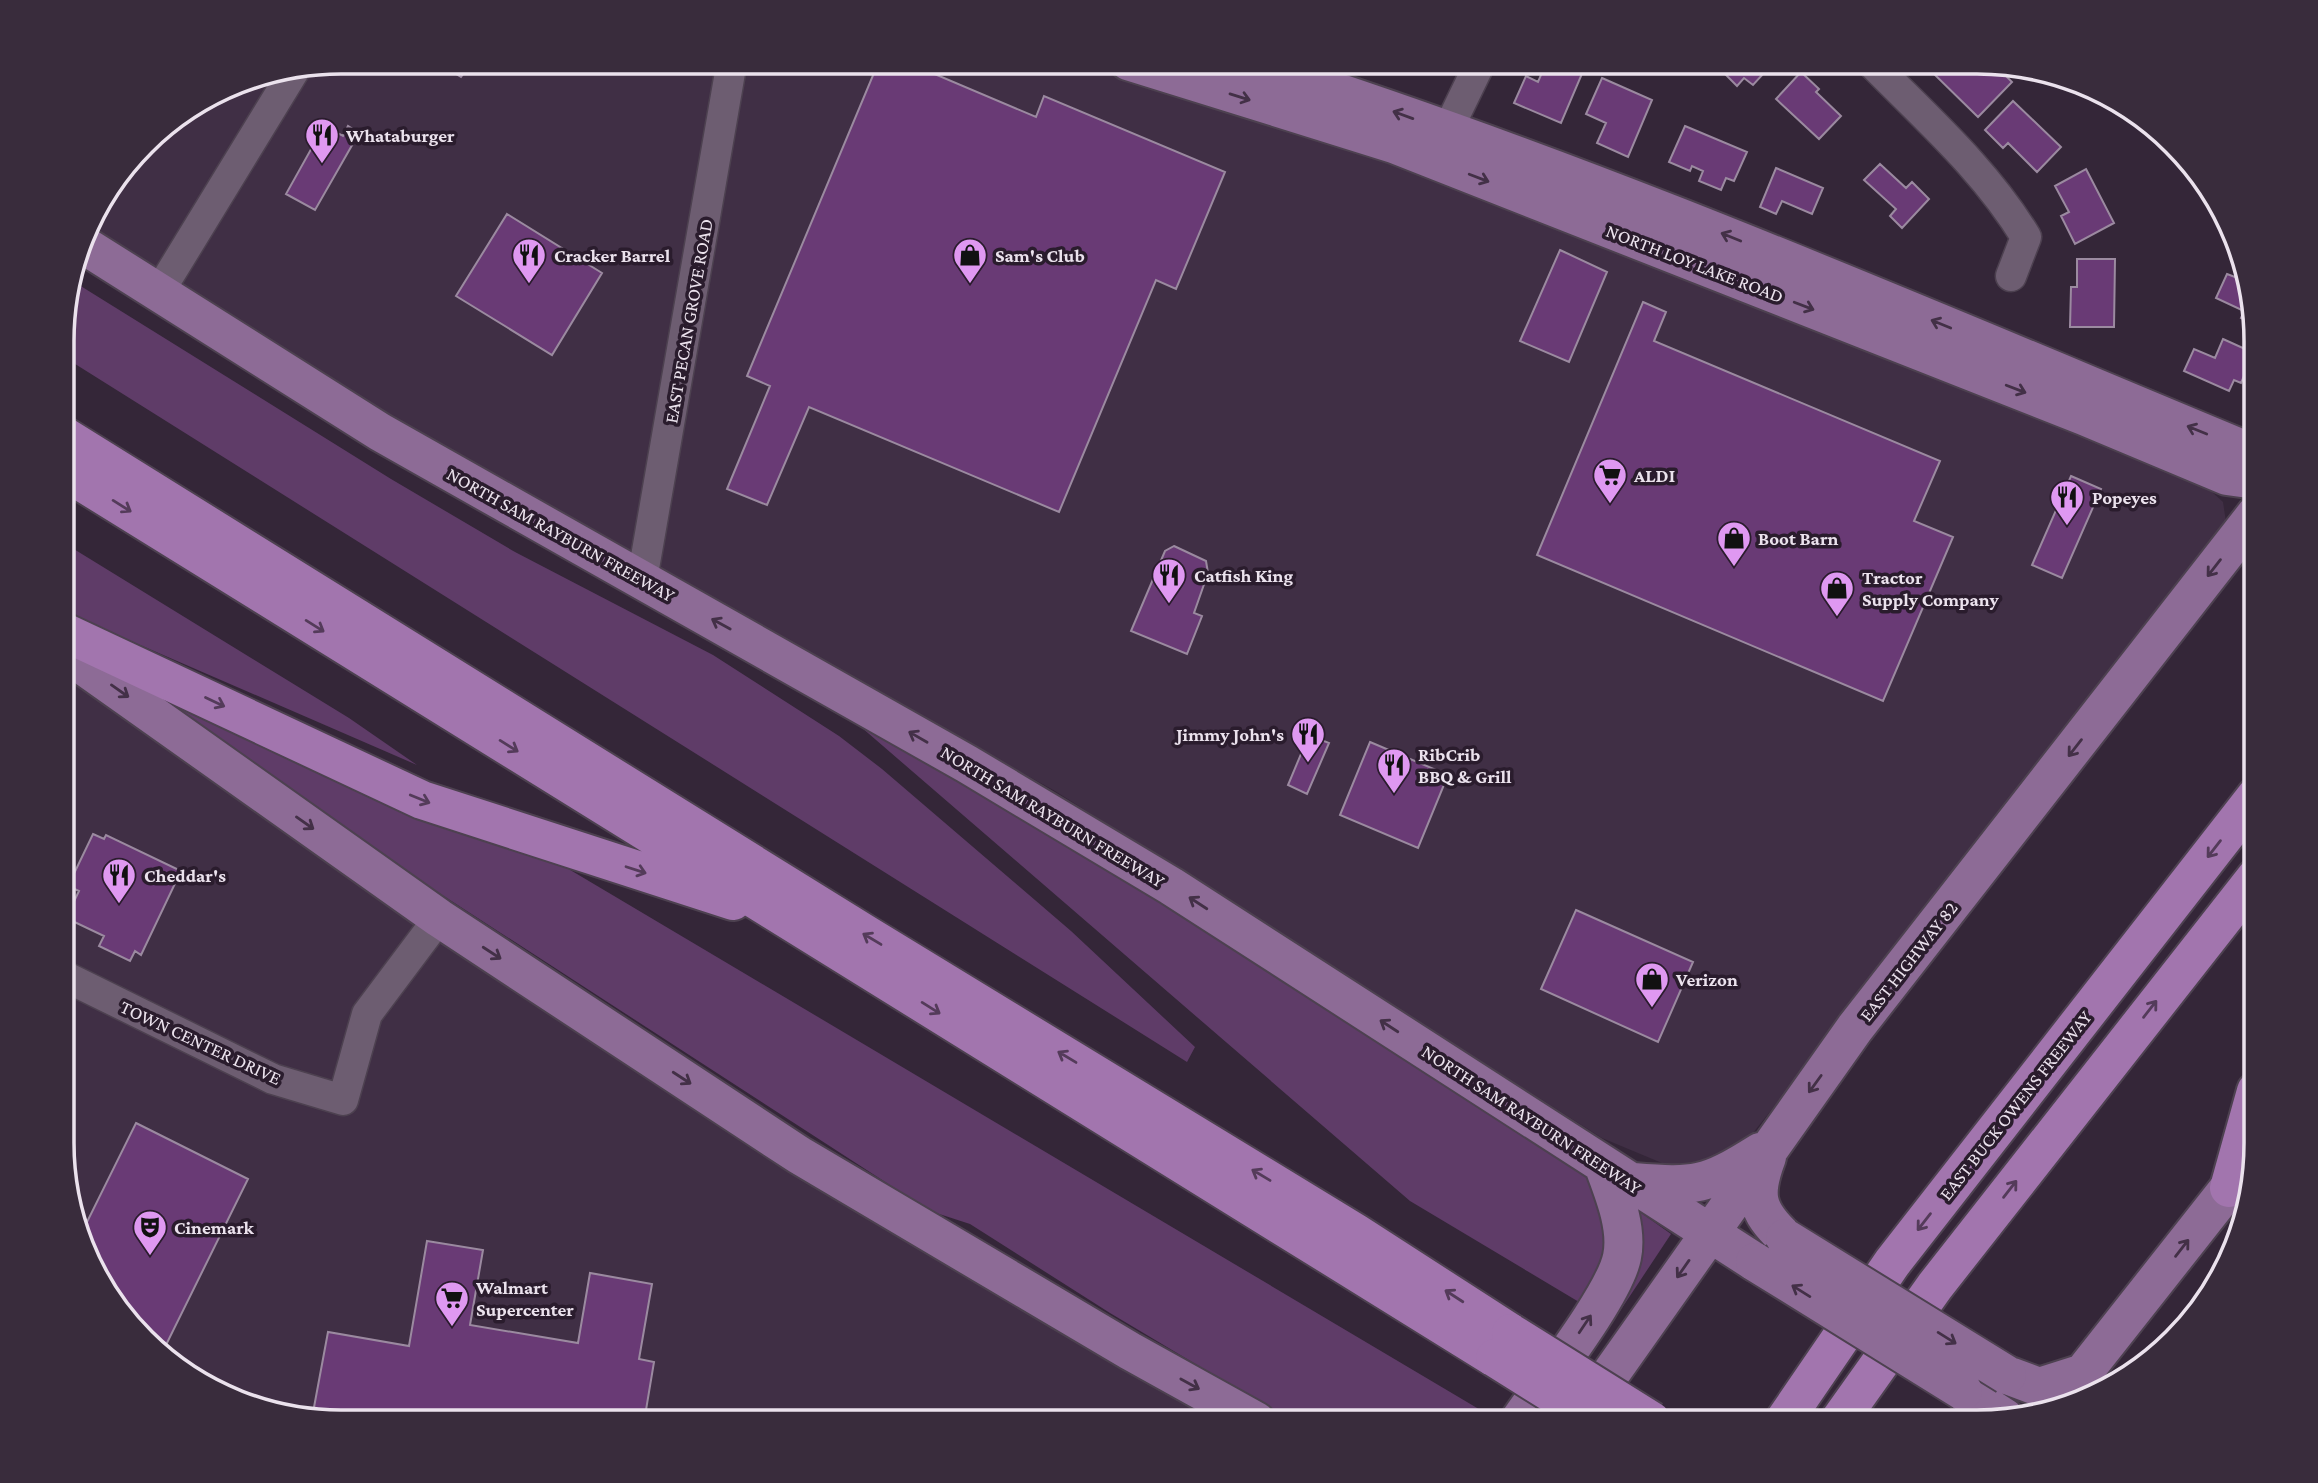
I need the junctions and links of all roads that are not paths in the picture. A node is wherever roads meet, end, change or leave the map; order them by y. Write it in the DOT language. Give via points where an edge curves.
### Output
graph roads {
  1 [pos="730,74"];
  2 [pos="1170,74"];
  3 [pos="1272,74"];
  4 [pos="1475,74"];
  5 [pos="1883,74"];
  6 [pos="289,79"];
  7 [pos="1440,145"];
  8 [pos="90,249"];
  9 [pos="2011,276"];
  10 [pos="159,292"];
  11 [pos="74,442"];
  12 [pos="2244,451"];
  13 [pos="74,477"];
  14 [pos="2244,478"];
  15 [pos="2244,529"];
  16 [pos="642,580"];
  17 [pos="74,637"];
  18 [pos="74,659"];
  19 [pos="2244,811"];
  20 [pos="2244,892"];
  21 [pos="439,918"];
  22 [pos="791,920"];
  23 [pos="74,981"];
  24 [pos="2244,1134"];
  25 [pos="1771,1145"];
  26 [pos="2243,1170"];
  27 [pos="1618,1174"];
  28 [pos="2229,1188"];
  29 [pos="1708,1233"];
  30 [pos="1503,1346"];
  31 [pos="2084,1380"];
  32 [pos="1992,1409"];
  33 [pos="1236,1410"];
  34 [pos="1526,1410"];
  35 [pos="1582,1410"];
  36 [pos="1585,1410"];
  37 [pos="1631,1410"];
  38 [pos="1792,1410"];
  39 [pos="1847,1410"];
  1 -- 16 [label="street, EAST PECAN GROVE ROAD"];
  2 -- 7 [label="main road, NORTH LOY LAKE ROAD, one-way" via="1394,144"];
  7 -- 3 [label="main road, NORTH LOY LAKE ROAD, one-way"];
  4 -- 7 [label="street"];
  5 -- 9 [label="street" via="1986,178 2008,208 2026,237"];
  6 -- 10 [label="street"];
  12 -- 7 [label="main road, NORTH LOY LAKE ROAD, one-way" via="1672,212"];
  7 -- 14 [label="main road, NORTH LOY LAKE ROAD, one-way" via="2227,476"];
  8 -- 10 [label="main road, NORTH SAM RAYBURN FREEWAY"];
  10 -- 16 [label="main road, NORTH SAM RAYBURN FREEWAY" via="380,432"];
  30 -- 11 [label="highway, one-way" via="1356,1233"];
  13 -- 22 [label="highway, one-way"];
  15 -- 25 [label="main road, EAST HIGHWAY 82, one-way" via="1855,1028"];
  27 -- 16 [label="main road, NORTH SAM RAYBURN FREEWAY, one-way" via="1171,886 955,757"];
  17 -- 22 [label="highway, one-way" via="422,800"];
  18 -- 21 [label="main road, one-way"];
  19 -- 38 [label="highway, EAST BUCK OWENS FREEWAY, one-way" via="1892,1263"];
  39 -- 20 [label="highway, one-way" via="1936,1286"];
  21 -- 23 [label="street, TOWN CENTER DRIVE" via="368,1014 343,1100 273,1079"];
  21 -- 33 [label="main road, one-way" via="799,1155"];
  22 -- 30 [label="highway, one-way"];
  24 -- 28 [label="highway"];
  25 -- 27 [label="main road" via="1708,1181 1684,1186"];
  25 -- 29 [label="main road, EAST HIGHWAY 82"];
  25 -- 31 [label="main road, one-way, bridge" via="1758,1181 1758,1197 1763,1213 1785,1238 2007,1375 2039,1387"];
  26 -- 28 [label="main road"];
  27 -- 29 [label="main road, NORTH SAM RAYBURN FREEWAY"];
  34 -- 27 [label="main road, one-way" via="1606,1292 1622,1257"];
  31 -- 28 [label="main road, one-way"];
  32 -- 29 [label="main road, NORTH SAM RAYBURN FREEWAY, one-way, bridge"];
  29 -- 36 [label="main road, EAST HIGHWAY 82, one-way"];
  30 -- 35 [label="highway, bridge"];
  30 -- 37 [label="highway, bridge"];
}
